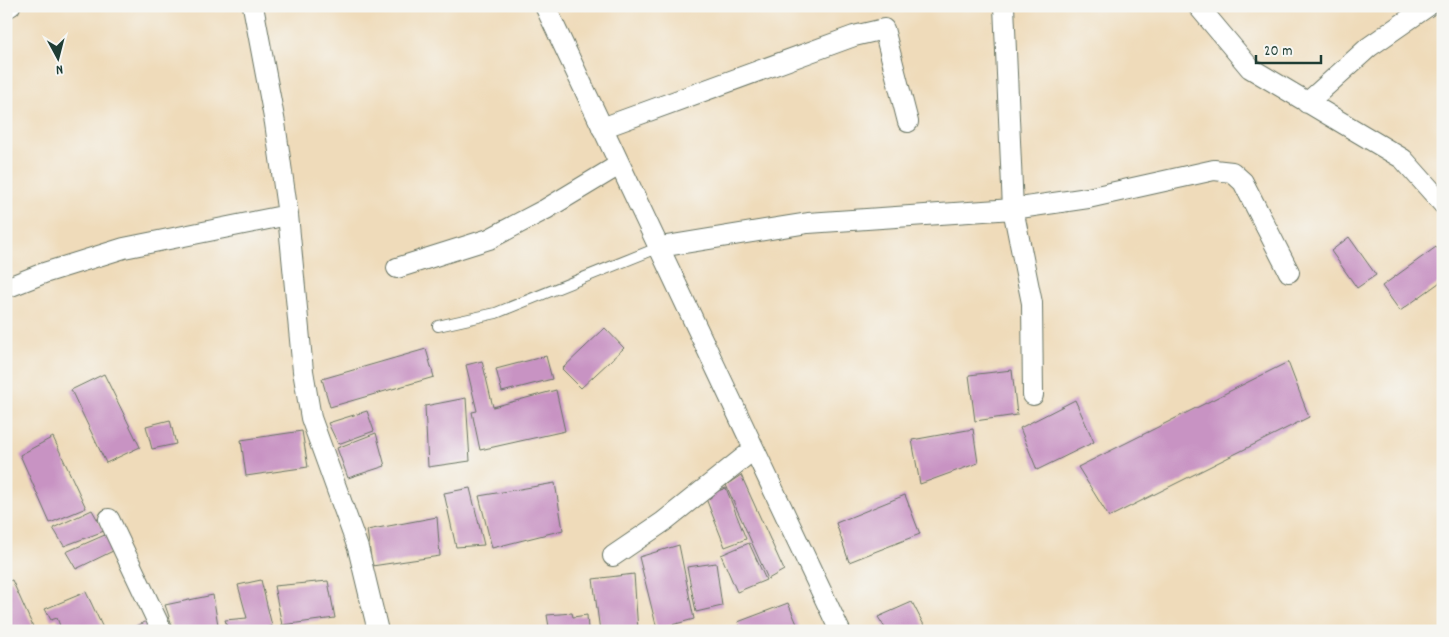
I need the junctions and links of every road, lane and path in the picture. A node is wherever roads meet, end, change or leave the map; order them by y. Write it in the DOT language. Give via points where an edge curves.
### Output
graph roads {
  1 [pos="10,6"];
  2 [pos="253,6"];
  3 [pos="545,6"];
  4 [pos="1004,6"];
  5 [pos="1198,6"];
  6 [pos="1428,6"];
  7 [pos="6,8"];
  8 [pos="1307,103"];
  9 [pos="908,122"];
  10 [pos="602,128"];
  11 [pos="619,164"];
  12 [pos="1439,191"];
  13 [pos="1013,209"];
  14 [pos="288,215"];
  15 [pos="660,247"];
  16 [pos="397,268"];
  17 [pos="1290,272"];
  18 [pos="6,288"];
  19 [pos="438,326"];
  20 [pos="1033,395"];
  21 [pos="753,450"];
  22 [pos="109,519"];
  23 [pos="613,556"];
  24 [pos="162,631"];
  25 [pos="378,631"];
  26 [pos="840,631"];
  1 -- 7 [label="street"];
  2 -- 14 [label="street"];
  3 -- 10 [label="street"];
  4 -- 13 [label="street"];
  5 -- 8 [label="street" via="1250,68"];
  6 -- 8 [label="street" via="1355,58"];
  8 -- 12 [label="street" via="1403,159"];
  9 -- 10 [label="street" via="884,29 854,36"];
  10 -- 11 [label="street"];
  11 -- 15 [label="street"];
  11 -- 16 [label="street" via="489,239"];
  13 -- 15 [label="street" via="808,223"];
  13 -- 17 [label="street" via="1088,198 1214,170 1232,172 1243,182"];
  13 -- 20 [label="street" via="1032,302"];
  14 -- 18 [label="street" via="124,248"];
  14 -- 25 [label="street" via="303,371 311,418 358,548"];
  15 -- 19 [label="lane" via="496,313"];
  15 -- 21 [label="street"];
  21 -- 23 [label="street" via="663,522"];
  21 -- 26 [label="street"];
  22 -- 24 [label="street"];
}
